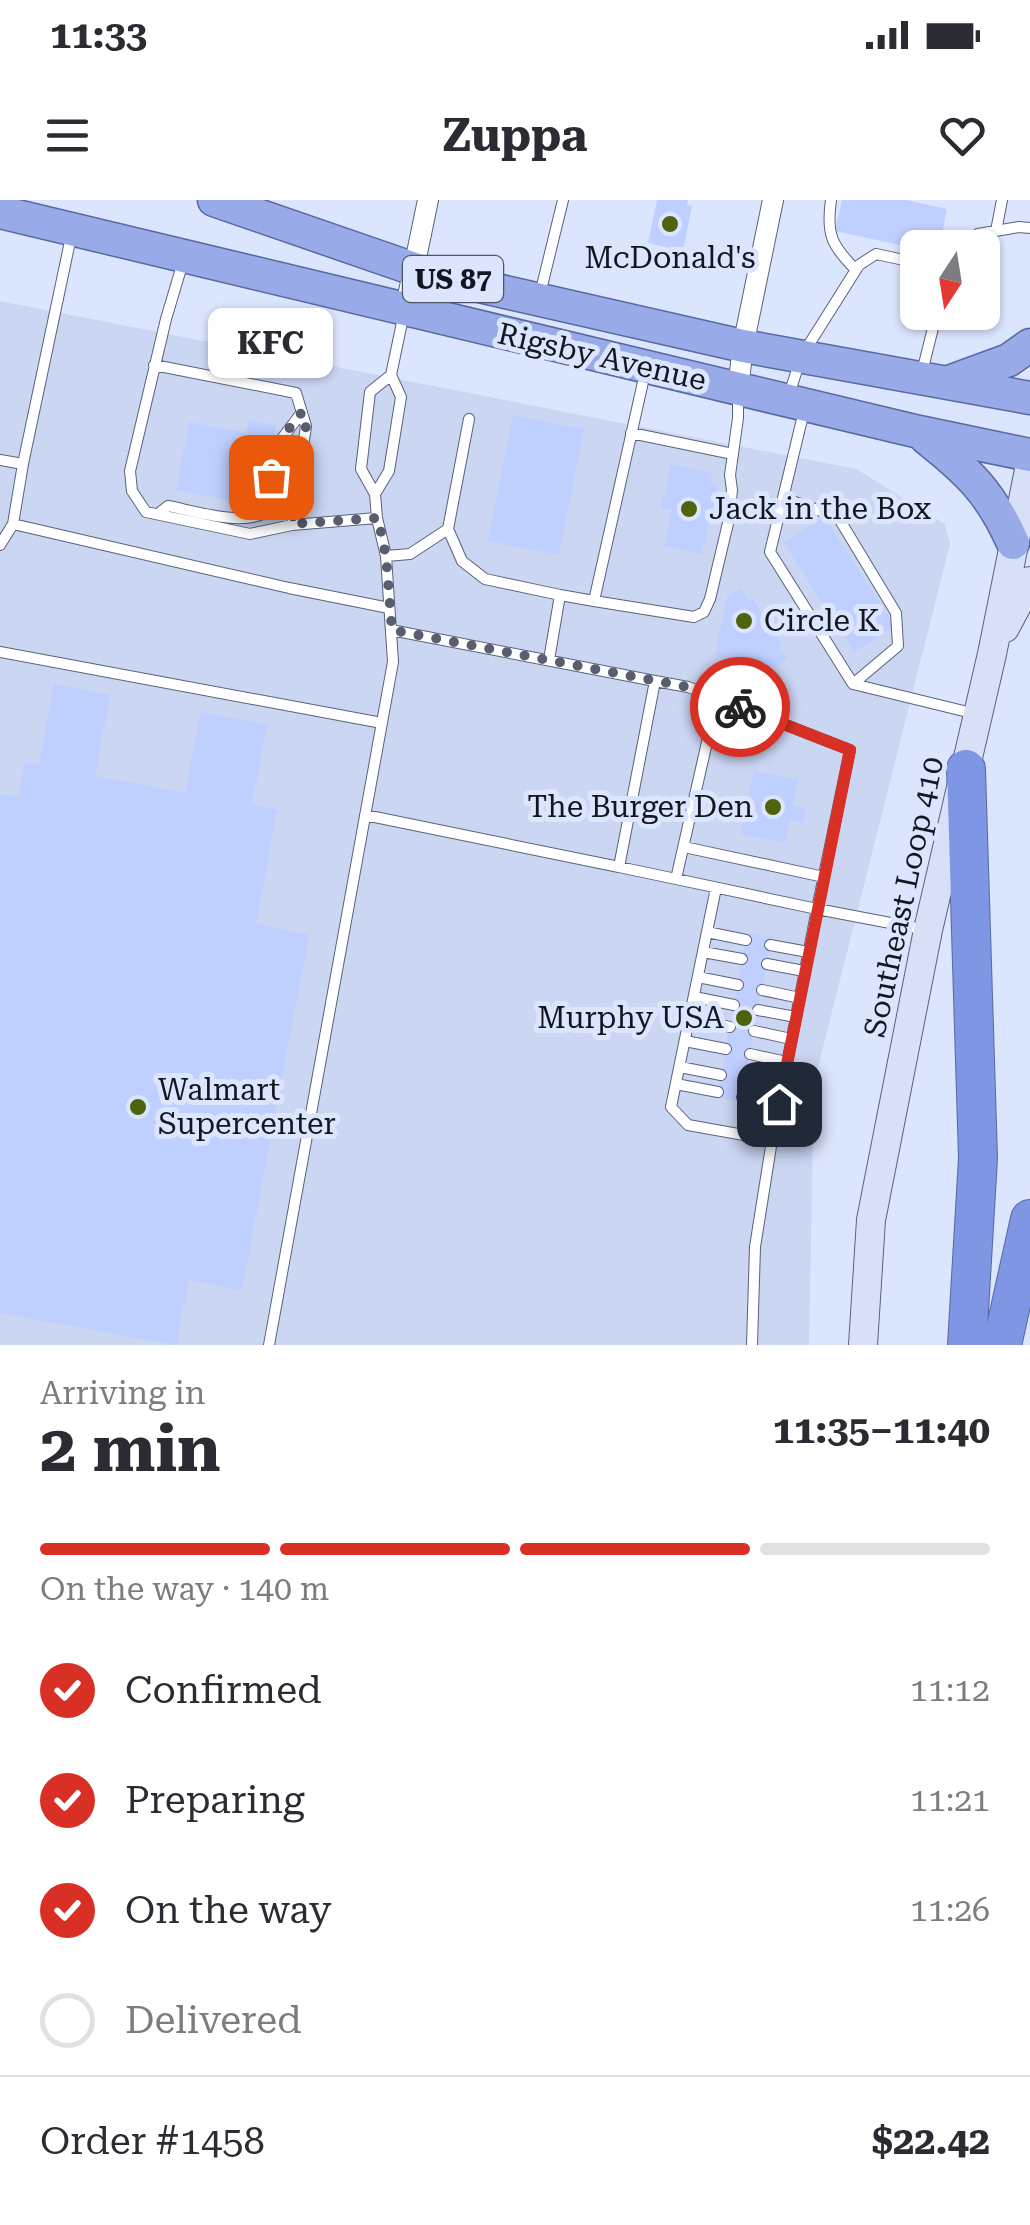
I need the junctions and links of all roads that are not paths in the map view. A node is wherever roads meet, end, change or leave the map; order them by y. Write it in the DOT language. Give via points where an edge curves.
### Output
graph roads {
  1 [pos="214,200"];
  2 [pos="428,200"];
  3 [pos="562,200"];
  4 [pos="773,200"];
  5 [pos="831,200"];
  6 [pos="1002,200"];
  7 [pos="0,212"];
  8 [pos="76,215"];
  9 [pos="1030,228"];
  10 [pos="996,230"];
  11 [pos="1000,231"];
  12 [pos="185,256"];
  13 [pos="900,259"];
  14 [pos="414,270"];
  15 [pos="856,270"];
  16 [pos="539,300"];
  17 [pos="404,311"];
  18 [pos="936,330"];
  19 [pos="1030,344"];
  20 [pos="743,346"];
  21 [pos="801,358"];
  22 [pos="154,365"];
  23 [pos="646,368"];
  24 [pos="391,375"];
  25 [pos="935,380"];
  26 [pos="738,388"];
  27 [pos="1030,398"];
  28 [pos="797,403"];
  29 [pos="302,412"];
  30 [pos="469,419"];
  31 [pos="919,432"];
  32 [pos="632,433"];
  33 [pos="733,454"];
  34 [pos="1030,455"];
  35 [pos="0,460"];
  36 [pos="22,464"];
  37 [pos="1030,465"];
  38 [pos="375,494"];
  39 [pos="783,498"];
  40 [pos="158,514"];
  41 [pos="378,518"];
  42 [pos="12,524"];
  43 [pos="292,524"];
  44 [pos="448,529"];
  45 [pos="1013,543"];
  46 [pos="0,545"];
  47 [pos="386,556"];
  48 [pos="1030,581"];
  49 [pos="560,595"];
  50 [pos="594,601"];
  51 [pos="389,608"];
  52 [pos="392,630"];
  53 [pos="0,652"];
  54 [pos="992,654"];
  55 [pos="549,660"];
  56 [pos="655,681"];
  57 [pos="852,684"];
  58 [pos="717,698"];
  59 [pos="978,714"];
  60 [pos="382,723"];
  61 [pos="966,769"];
  62 [pos="365,815"];
  63 [pos="684,847"];
  64 [pos="619,867"];
  65 [pos="824,877"];
  66 [pos="676,880"];
  67 [pos="716,888"];
  68 [pos="817,909"];
  69 [pos="928,930"];
  70 [pos="707,932"];
  71 [pos="746,940"];
  72 [pos="770,945"];
  73 [pos="703,952"];
  74 [pos="808,952"];
  75 [pos="742,959"];
  76 [pos="767,964"];
  77 [pos="804,971"];
  78 [pos="698,977"];
  79 [pos="738,985"];
  80 [pos="762,990"];
  81 [pos="694,997"];
  82 [pos="800,998"];
  83 [pos="734,1005"];
  84 [pos="758,1010"];
  85 [pos="796,1017"];
  86 [pos="690,1018"];
  87 [pos="730,1027"];
  88 [pos="754,1032"];
  89 [pos="792,1039"];
  90 [pos="685,1041"];
  91 [pos="726,1049"];
  92 [pos="750,1054"];
  93 [pos="787,1062"];
  94 [pos="680,1067"];
  95 [pos="721,1075"];
  96 [pos="745,1080"];
  97 [pos="676,1084"];
  98 [pos="782,1087"];
  99 [pos="718,1092"];
  100 [pos="742,1097"];
  101 [pos="779,1104"];
  102 [pos="772,1140"];
  103 [pos="1030,1219"];
  104 [pos="269,1345"];
  105 [pos="752,1345"];
  106 [pos="863,1345"];
  107 [pos="967,1345"];
  108 [pos="1002,1345"];
  1 -- 14 [label="highway, Rigsby Avenue / US 87"];
  2 -- 14 [label="street"];
  3 -- 16 [label="lane"];
  4 -- 20 [label="street"];
  5 -- 15 [label="lane" via="828,223 836,249"];
  6 -- 10 [label="lane"];
  7 -- 8 [label="highway, Rigsby Avenue / US 87"];
  8 -- 12 [label="highway, Rigsby Avenue / US 87"];
  8 -- 36 [label="lane"];
  9 -- 11 [label="lane"];
  12 -- 17 [label="highway, Rigsby Avenue / US 87"];
  12 -- 22 [label="lane"];
  13 -- 15 [label="lane" via="876,254"];
  14 -- 16 [label="highway, Rigsby Avenue / US 87"];
  14 -- 17 [label="street"];
  15 -- 21 [label="lane"];
  16 -- 20 [label="highway, Rigsby Avenue / US 87"];
  17 -- 23 [label="highway, Rigsby Avenue / US 87"];
  17 -- 24 [label="lane"];
  18 -- 25 [label="lane"];
  19 -- 25 [label="highway" via="1008,360"];
  20 -- 21 [label="highway, Rigsby Avenue / US 87"];
  20 -- 26 [label="street"];
  21 -- 25 [label="highway, Rigsby Avenue / US 87"];
  21 -- 28 [label="lane"];
  22 -- 29 [label="lane" via="296,393"];
  22 -- 40 [label="lane" via="130,471 132,491 146,512"];
  23 -- 26 [label="highway, Rigsby Avenue / US 87"];
  23 -- 32 [label="lane"];
  24 -- 38 [label="lane" via="401,398 389,471"];
  24 -- 38 [label="lane" via="370,392 361,469"];
  25 -- 27 [label="highway, Rigsby Avenue / US 87"];
  26 -- 28 [label="highway, Rigsby Avenue / US 87"];
  26 -- 33 [label="lane"];
  28 -- 31 [label="highway, Rigsby Avenue / US 87"];
  28 -- 39 [label="lane"];
  29 -- 40 [label="lane" via="277,444 264,513 232,518 168,506"];
  29 -- 43 [label="lane" via="306,426"];
  30 -- 44 [label="lane"];
  31 -- 34 [label="highway, Rigsby Avenue / US 87"];
  31 -- 45 [label="highway" via="979,484"];
  32 -- 33 [label="lane"];
  32 -- 50 [label="lane"];
  33 -- 50 [label="lane" via="729,519 704,612 694,617"];
  35 -- 36 [label="lane"];
  36 -- 42 [label="lane"];
  37 -- 45 [label="main road, Southeast Loop 410"];
  38 -- 41 [label="lane"];
  39 -- 57 [label="lane" via="770,552"];
  39 -- 57 [label="lane" via="838,518 896,613 898,646"];
  40 -- 43 [label="lane" via="250,534"];
  41 -- 43 [label="lane"];
  41 -- 47 [label="lane"];
  42 -- 46 [label="lane"];
  42 -- 51 [label="lane"];
  44 -- 47 [label="lane" via="410,554"];
  44 -- 49 [label="lane" via="462,562 486,579"];
  45 -- 54 [label="main road, Southeast Loop 410"];
  47 -- 51 [label="lane"];
  48 -- 54 [label="main road"];
  49 -- 50 [label="lane"];
  49 -- 55 [label="lane"];
  51 -- 52 [label="lane"];
  52 -- 55 [label="lane"];
  52 -- 60 [label="lane"];
  53 -- 60 [label="lane"];
  54 -- 59 [label="main road, Southeast Loop 410"];
  55 -- 56 [label="lane"];
  56 -- 58 [label="lane"];
  56 -- 64 [label="lane"];
  57 -- 59 [label="lane"];
  58 -- 63 [label="lane"];
  58 -- 65 [label="lane" via="850,750"];
  59 -- 61 [label="main road, Southeast Loop 410"];
  60 -- 62 [label="lane"];
  61 -- 69 [label="main road, Southeast Loop 410"];
  61 -- 107 [label="highway" via="978,1158"];
  62 -- 64 [label="lane"];
  62 -- 104 [label="lane"];
  63 -- 65 [label="lane"];
  63 -- 66 [label="lane"];
  64 -- 66 [label="lane"];
  65 -- 68 [label="lane"];
  66 -- 67 [label="lane"];
  67 -- 68 [label="lane"];
  67 -- 70 [label="lane"];
  68 -- 69 [label="lane"];
  68 -- 74 [label="lane"];
  69 -- 106 [label="main road, Southeast Loop 410" via="871,1220"];
  70 -- 71 [label="lane"];
  70 -- 73 [label="lane"];
  72 -- 74 [label="lane"];
  73 -- 75 [label="lane"];
  73 -- 78 [label="lane"];
  74 -- 77 [label="lane"];
  76 -- 77 [label="lane"];
  77 -- 82 [label="lane"];
  78 -- 79 [label="lane"];
  78 -- 81 [label="lane"];
  80 -- 82 [label="lane"];
  81 -- 83 [label="lane"];
  81 -- 86 [label="lane"];
  82 -- 85 [label="lane"];
  84 -- 85 [label="lane"];
  85 -- 89 [label="lane"];
  86 -- 87 [label="lane"];
  86 -- 90 [label="lane"];
  88 -- 89 [label="lane"];
  89 -- 93 [label="lane"];
  90 -- 91 [label="lane"];
  90 -- 94 [label="lane"];
  92 -- 93 [label="lane"];
  93 -- 98 [label="lane"];
  94 -- 95 [label="lane"];
  94 -- 97 [label="lane"];
  96 -- 98 [label="lane"];
  97 -- 99 [label="lane"];
  97 -- 102 [label="lane" via="671,1108 688,1125"];
  98 -- 101 [label="lane"];
  100 -- 101 [label="lane"];
  101 -- 102 [label="lane"];
  102 -- 105 [label="lane" via="755,1247"];
  103 -- 108 [label="highway"];
}
